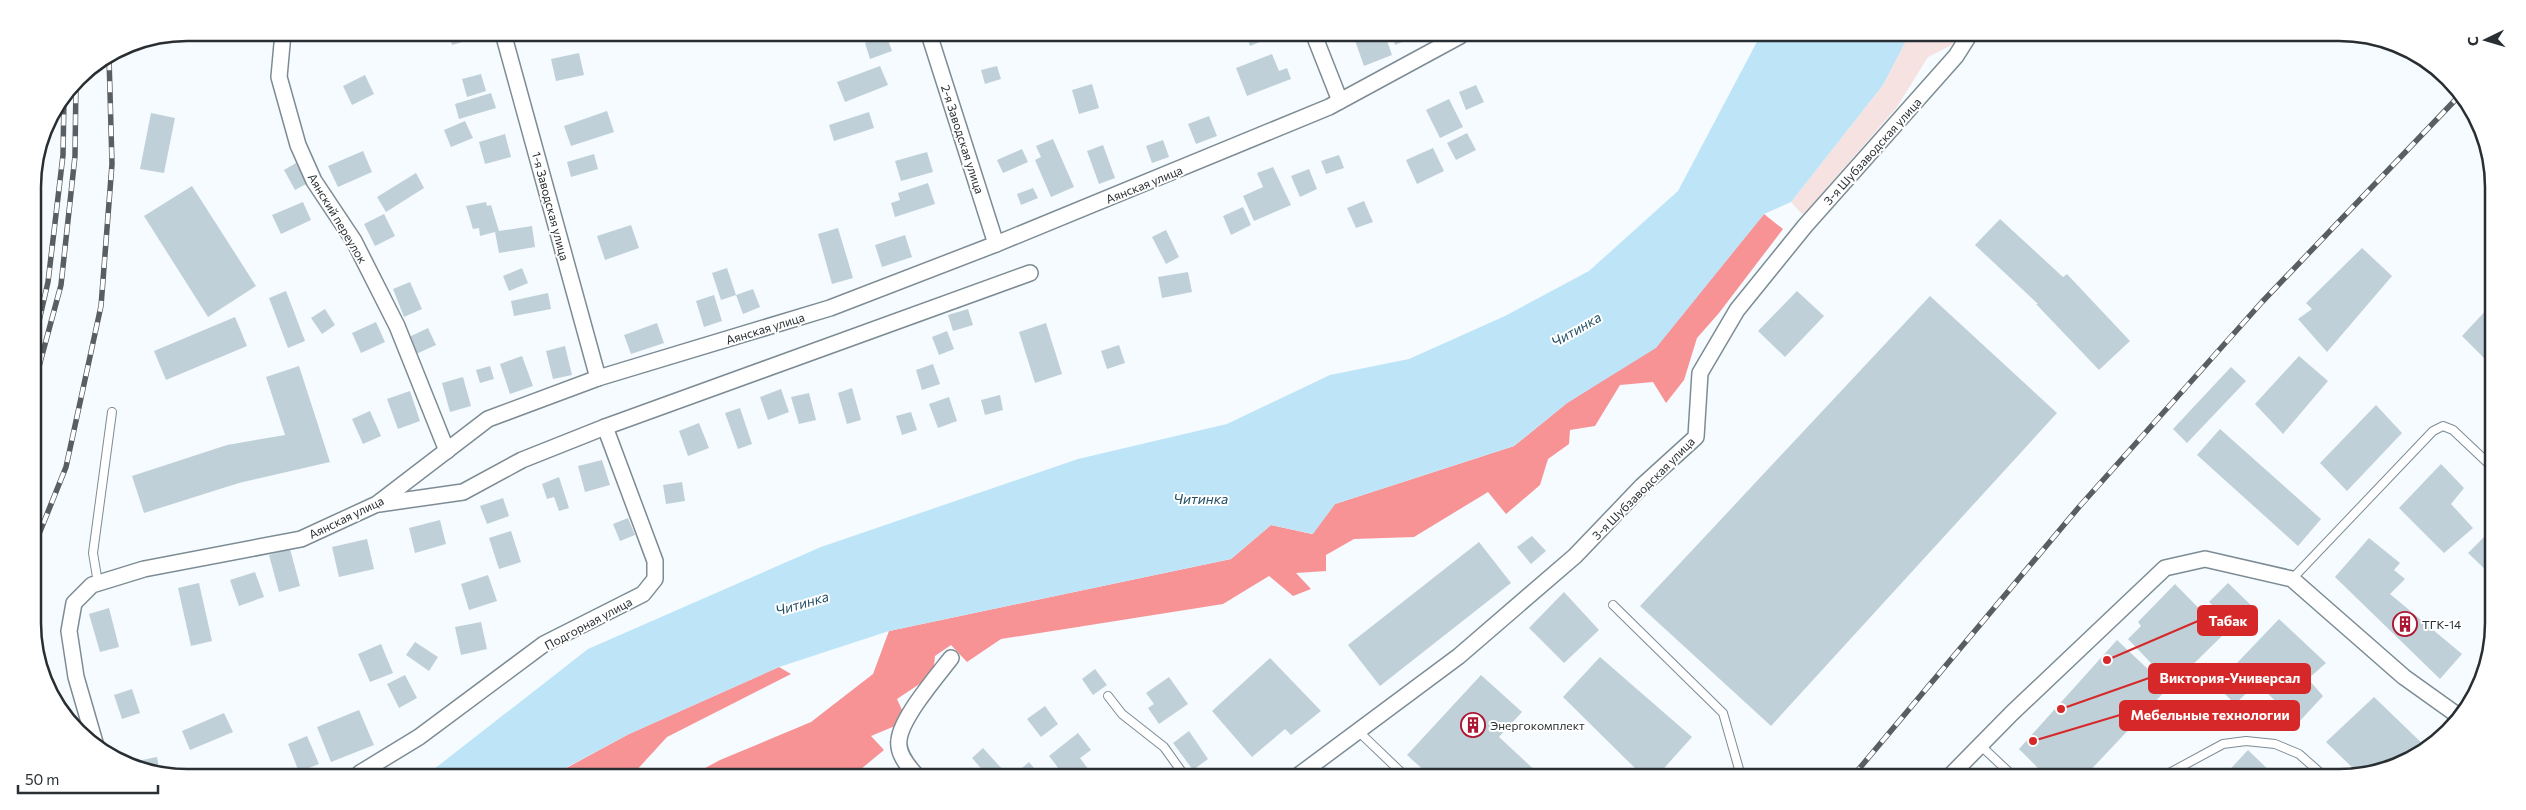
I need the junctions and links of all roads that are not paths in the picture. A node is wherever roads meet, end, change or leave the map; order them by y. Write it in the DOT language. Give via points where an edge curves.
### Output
graph roads {
  1 [pos="282,41"];
  2 [pos="505,41"];
  3 [pos="931,41"];
  4 [pos="1316,41"];
  5 [pos="1451,41"];
  6 [pos="1965,41"];
  7 [pos="1340,101"];
  8 [pos="996,244"];
  9 [pos="1030,273"];
  10 [pos="598,378"];
  11 [pos="112,412"];
  12 [pos="605,427"];
  13 [pos="447,451"];
  14 [pos="2485,460"];
  15 [pos="378,504"];
  16 [pos="2292,579"];
  17 [pos="98,583"];
  18 [pos="1613,604"];
  19 [pos="951,658"];
  20 [pos="1108,696"];
  21 [pos="2454,713"];
  22 [pos="1358,731"];
  23 [pos="93,734"];
  24 [pos="1980,745"];
  25 [pos="1308,768"];
  26 [pos="1397,768"];
  27 [pos="1739,768"];
  28 [pos="1958,768"];
  29 [pos="2005,768"];
  30 [pos="2178,768"];
  31 [pos="2315,768"];
  32 [pos="367,769"];
  33 [pos="910,769"];
  34 [pos="1180,769"];
  1 -- 13 [label="street, Аянский переулок" via="279,77 298,145 314,181 354,241 397,326"];
  2 -- 10 [label="street, 1-я Заводская улица"];
  3 -- 8 [label="street, 2-я Заводская улица"];
  4 -- 7 [label="street"];
  5 -- 7 [label="street, Аянская улица"];
  6 -- 22 [label="street, 3-я Шубзаводская улица" via="1956,56 1805,226 1737,310 1700,373 1696,437 1642,486 1575,556 1467,650"];
  7 -- 8 [label="street, Аянская улица"];
  8 -- 10 [label="street, Аянская улица" via="830,308"];
  9 -- 12 [label="street"];
  10 -- 13 [label="street, Аянская улица" via="488,419"];
  11 -- 17 [label="lane" via="93,553"];
  12 -- 15 [label="street" via="522,460 464,492"];
  12 -- 32 [label="street, Подгорная улица" via="654,561 655,579 643,594 544,644 419,736"];
  13 -- 15 [label="street, Аянская улица"];
  14 -- 16 [label="lane" via="2453,430 2443,426 2433,431"];
  15 -- 17 [label="street, Аянская улица" via="301,539 144,569"];
  16 -- 21 [label="street" via="2404,677"];
  16 -- 24 [label="street" via="2204,559 2165,568"];
  17 -- 23 [label="street, Аянская улица" via="74,602 69,631 76,676"];
  18 -- 27 [label="lane" via="1723,713"];
  19 -- 33 [label="street" via="912,709 899,740 903,760"];
  20 -- 34 [label="lane" via="1122,714 1164,747"];
  22 -- 25 [label="street, 3-я Шубзаводская улица"];
  22 -- 26 [label="lane"];
  24 -- 28 [label="street"];
  24 -- 29 [label="lane"];
  30 -- 31 [label="lane" via="2223,744 2246,741 2275,744 2299,754"];
}
